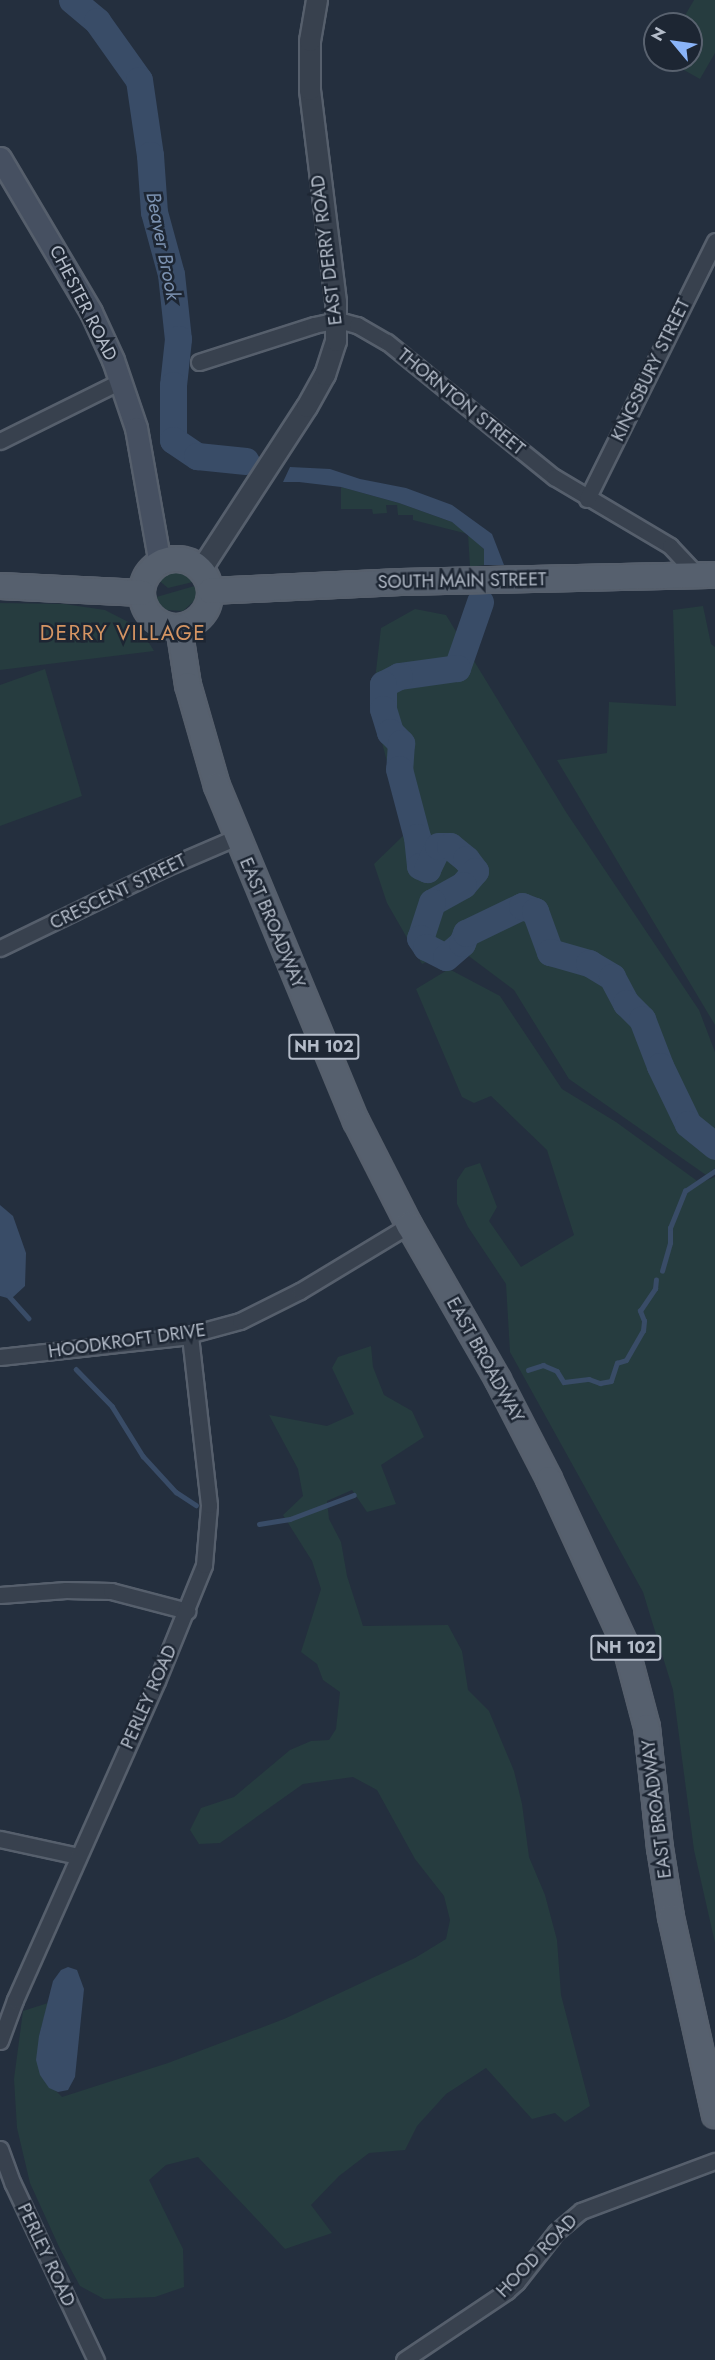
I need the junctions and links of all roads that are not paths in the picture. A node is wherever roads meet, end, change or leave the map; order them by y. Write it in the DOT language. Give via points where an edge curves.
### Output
graph roads {
  1 [pos="317,0"];
  2 [pos="0,158"];
  3 [pos="715,241"];
  4 [pos="338,320"];
  5 [pos="199,362"];
  6 [pos="121,381"];
  7 [pos="0,441"];
  8 [pos="588,499"];
  9 [pos="160,564"];
  10 [pos="706,576"];
  11 [pos="205,580"];
  12 [pos="0,586"];
  13 [pos="142,593"];
  14 [pos="179,627"];
  15 [pos="237,837"];
  16 [pos="0,948"];
  17 [pos="408,1225"];
  18 [pos="190,1335"];
  19 [pos="0,1357"];
  20 [pos="0,1595"];
  21 [pos="187,1611"];
  22 [pos="0,1839"];
  23 [pos="78,1856"];
  24 [pos="0,2040"];
  25 [pos="715,2115"];
  26 [pos="0,2149"];
  27 [pos="715,2161"];
  28 [pos="96,2360"];
  29 [pos="404,2360"];
  1 -- 4 [label="street, EAST DERRY ROAD" via="310,40 310,90"];
  2 -- 6 [label="main road, CHESTER ROAD" via="91,312"];
  3 -- 8 [label="street, KINGSBURY STREET"];
  4 -- 5 [label="street"];
  4 -- 8 [label="street, THORNTON STREET" via="357,325 387,342 554,477"];
  4 -- 11 [label="street, EAST DERRY ROAD" via="331,357 316,390"];
  6 -- 7 [label="street"];
  6 -- 9 [label="main road, CHESTER ROAD" via="136,428"];
  8 -- 10 [label="street, THORNTON STREET" via="657,537"];
  9 -- 11 [label="main road" via="182,560"];
  9 -- 13 [label="main road" via="148,575"];
  10 -- 11 [label="main road, SOUTH MAIN STREET" via="458,582"];
  11 -- 14 [label="main road" via="204,613"];
  12 -- 13 [label="main road"];
  13 -- 14 [label="main road" via="155,620"];
  14 -- 15 [label="main road, EAST BROADWAY / NH 102" via="191,696 217,786"];
  15 -- 16 [label="street, CRESCENT STREET"];
  15 -- 17 [label="main road, EAST BROADWAY / NH 102" via="352,1110"];
  17 -- 18 [label="street, HOODKROFT DRIVE" via="259,1312"];
  17 -- 25 [label="main road, EAST BROADWAY / NH 102" via="498,1380 577,1534 625,1644 647,1728 671,1917"];
  18 -- 19 [label="street, HOODKROFT DRIVE"];
  18 -- 21 [label="street, PERLEY ROAD" via="209,1517 204,1565"];
  20 -- 21 [label="street" via="111,1591"];
  21 -- 23 [label="street, PERLEY ROAD"];
  22 -- 23 [label="street"];
  23 -- 24 [label="street, PERLEY ROAD"];
  26 -- 28 [label="street, PERLEY ROAD"];
  27 -- 29 [label="street, HOOD ROAD" via="581,2211 556,2232 507,2290"];
}
